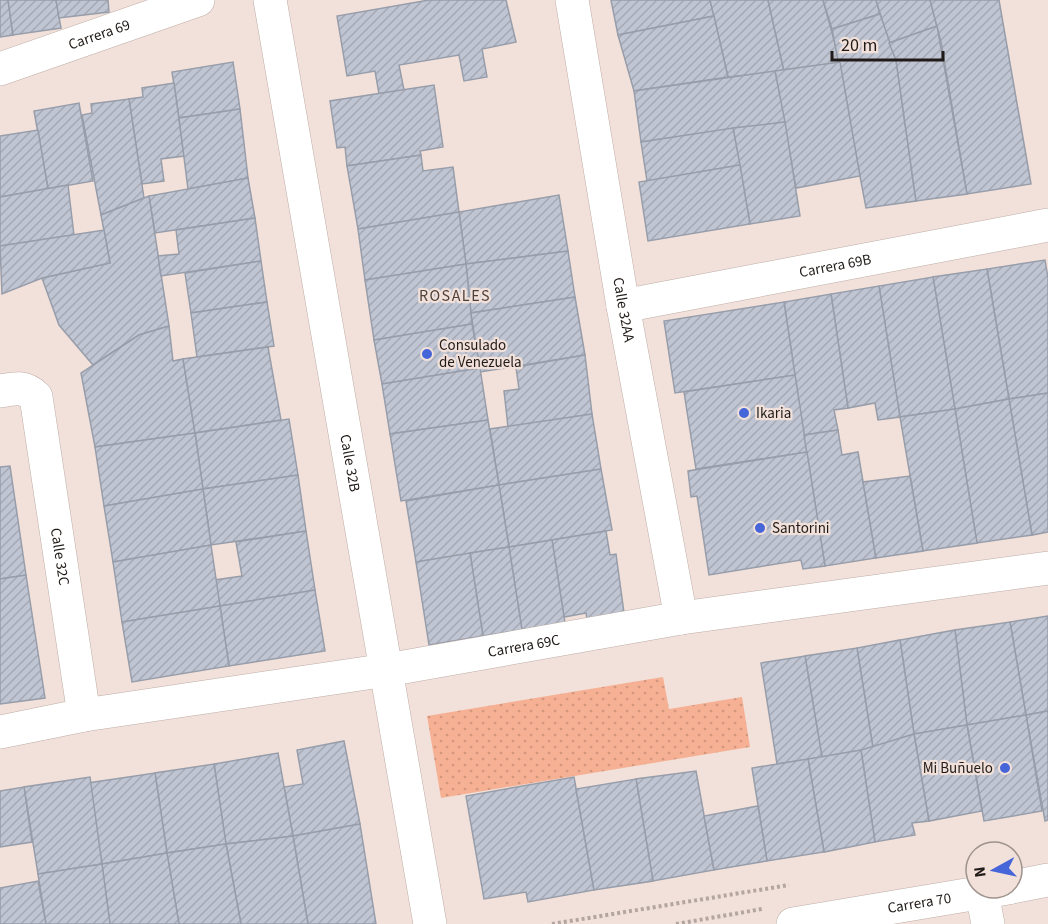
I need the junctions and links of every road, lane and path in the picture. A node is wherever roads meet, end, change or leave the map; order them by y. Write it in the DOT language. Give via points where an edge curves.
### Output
graph roads {
  1 [pos="198,0"];
  2 [pos="270,0"];
  3 [pos="572,0"];
  4 [pos="0,69"];
  5 [pos="1048,225"];
  6 [pos="623,306"];
  7 [pos="0,391"];
  8 [pos="1048,568"];
  9 [pos="681,618"];
  10 [pos="387,670"];
  11 [pos="84,716"];
  12 [pos="0,732"];
  13 [pos="1048,880"];
  14 [pos="799,884"];
  15 [pos="1024,889"];
  16 [pos="983,900"];
  17 [pos="430,924"];
  18 [pos="552,924"];
  19 [pos="797,924"];
  1 -- 4 [label="street, Carrera 69"];
  2 -- 10 [label="street, Calle 32B"];
  3 -- 6 [label="street, Calle 32AA"];
  5 -- 6 [label="street, Carrera 69B"];
  6 -- 9 [label="street, Calle 32AA"];
  7 -- 11 [label="street, Calle 32C" via="19,387 36,397"];
  8 -- 9 [label="street, Carrera 69C"];
  9 -- 10 [label="street, Carrera 69C"];
  10 -- 11 [label="street, Carrera 69C"];
  10 -- 17 [label="street, Calle 32B"];
  11 -- 12 [label="street, Carrera 69C"];
  13 -- 15 [label="street, Carrera 70"];
  14 -- 18 [label="path"];
  16 -- 19 [label="street, Carrera 70"];
}
